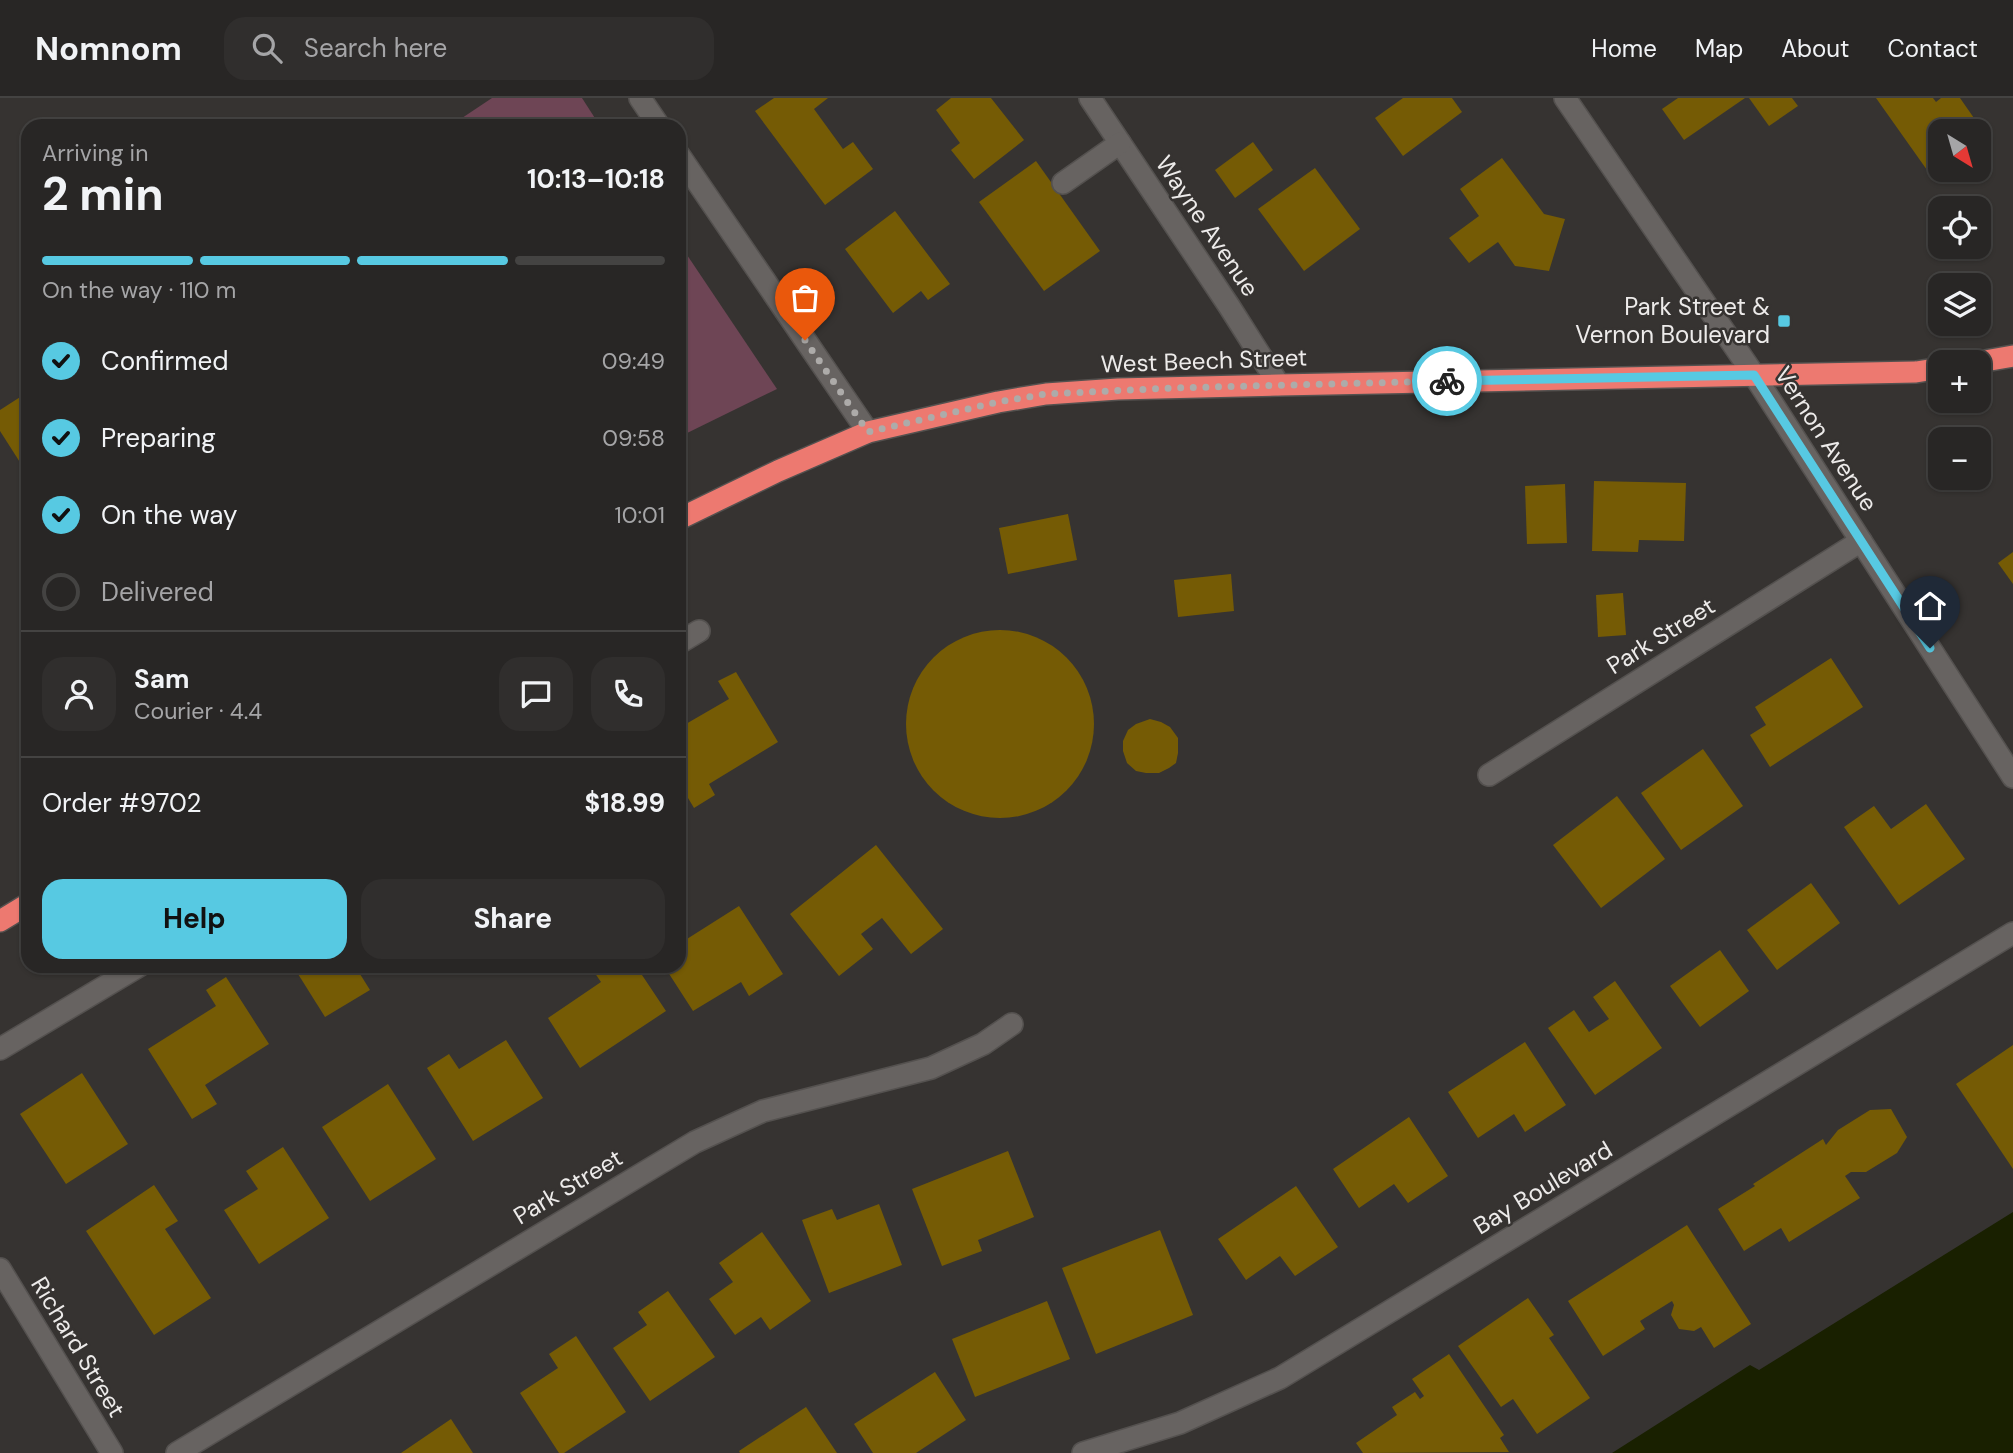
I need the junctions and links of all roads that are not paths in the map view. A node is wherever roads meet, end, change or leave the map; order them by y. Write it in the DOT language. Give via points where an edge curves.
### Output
graph roads {
  1 [pos="640,98"];
  2 [pos="1090,98"];
  3 [pos="1565,98"];
  4 [pos="654,119"];
  5 [pos="1120,143"];
  6 [pos="686,165"];
  7 [pos="1063,183"];
  8 [pos="2013,356"];
  9 [pos="1991,360"];
  10 [pos="1928,370"];
  11 [pos="1754,375"];
  12 [pos="1279,385"];
  13 [pos="868,432"];
  14 [pos="686,516"];
  15 [pos="1861,541"];
  16 [pos="699,631"];
  17 [pos="686,639"];
  18 [pos="1489,775"];
  19 [pos="2013,777"];
  20 [pos="21,908"];
  21 [pos="0,921"];
  22 [pos="2013,933"];
  23 [pos="127,973"];
  24 [pos="1012,1024"];
  25 [pos="0,1049"];
  26 [pos="0,1269"];
  27 [pos="112,1453"];
  28 [pos="177,1453"];
  29 [pos="1083,1453"];
  1 -- 4 [label="street"];
  2 -- 5 [label="street, Wayne Avenue"];
  3 -- 11 [label="street, Vernon Avenue"];
  5 -- 7 [label="street"];
  5 -- 12 [label="street, Wayne Avenue"];
  6 -- 13 [label="street"];
  8 -- 9 [label="highway"];
  10 -- 11 [label="highway"];
  11 -- 12 [label="highway, West Beech Street"];
  11 -- 15 [label="street, Vernon Avenue"];
  12 -- 13 [label="highway, West Beech Street" via="1046,394"];
  13 -- 14 [label="highway, West Beech Street"];
  15 -- 18 [label="street, Park Street"];
  15 -- 19 [label="street, Vernon Avenue"];
  16 -- 17 [label="street"];
  20 -- 21 [label="highway"];
  22 -- 29 [label="street, Bay Boulevard" via="1280,1378 1180,1423"];
  23 -- 25 [label="street"];
  24 -- 28 [label="street, Park Street" via="983,1044 931,1068 763,1111 695,1142"];
  26 -- 27 [label="street, Richard Street"];
}
